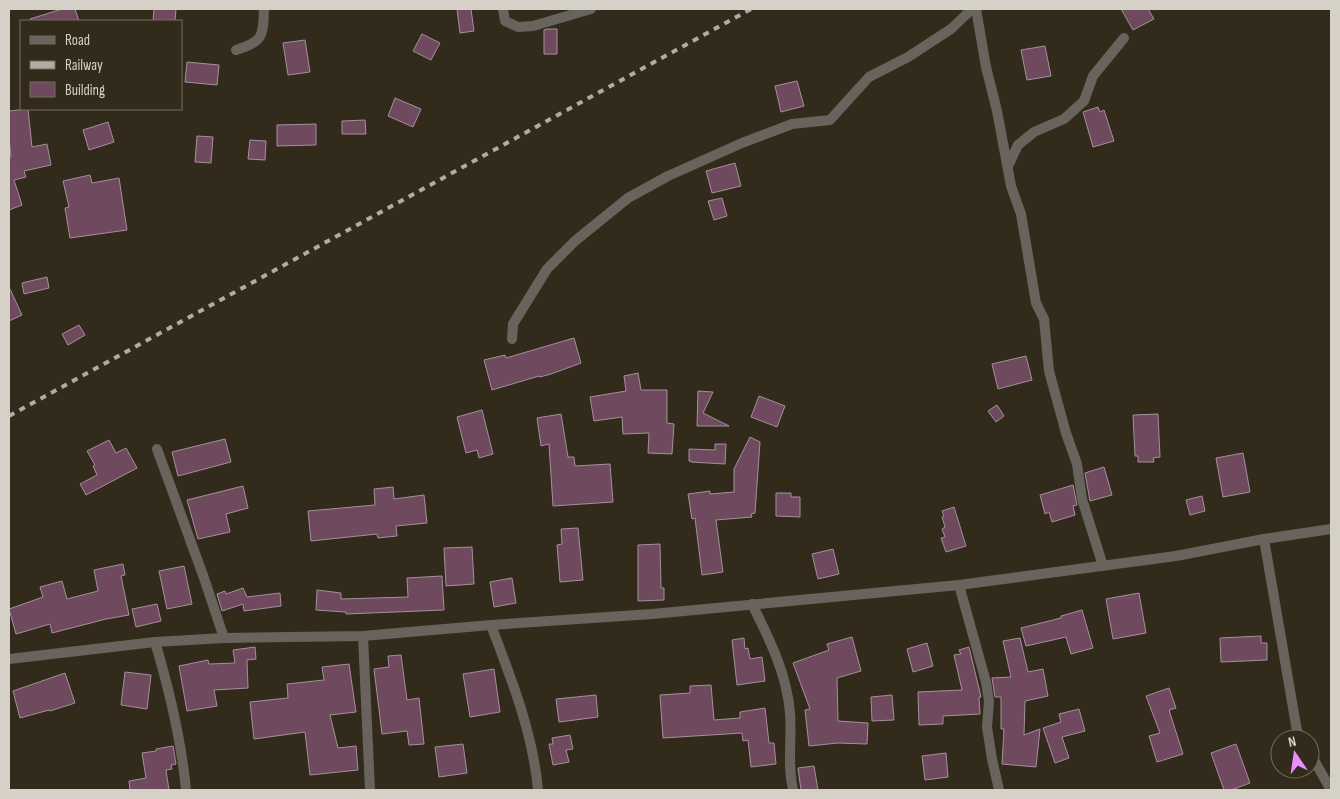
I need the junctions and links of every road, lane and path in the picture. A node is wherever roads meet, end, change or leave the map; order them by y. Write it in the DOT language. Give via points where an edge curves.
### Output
graph roads {
  1 [pos="264,9"];
  2 [pos="503,9"];
  3 [pos="591,9"];
  4 [pos="972,9"];
  5 [pos="976,9"];
  6 [pos="1124,38"];
  7 [pos="236,50"];
  8 [pos="1008,166"];
  9 [pos="512,339"];
  10 [pos="156,449"];
  11 [pos="1331,529"];
  12 [pos="1264,539"];
  13 [pos="1102,566"];
  14 [pos="959,586"];
  15 [pos="752,604"];
  16 [pos="491,625"];
  17 [pos="362,636"];
  18 [pos="224,638"];
  19 [pos="155,642"];
  20 [pos="9,658"];
  21 [pos="1297,729"];
  22 [pos="1320,771"];
  23 [pos="186,790"];
  24 [pos="370,790"];
  25 [pos="538,790"];
  26 [pos="793,790"];
  27 [pos="1000,790"];
  28 [pos="1331,790"];
  1 -- 7 [label="street" via="262,33 258,40"];
  2 -- 3 [label="street" via="505,21 518,27 533,26"];
  4 -- 9 [label="street" via="951,29 869,77 830,120 792,124 742,143 628,198 575,241 547,269 513,324"];
  5 -- 8 [label="street"];
  6 -- 8 [label="street" via="1094,76 1084,100 1064,119 1034,132 1018,146"];
  8 -- 13 [label="street" via="1021,214 1036,303 1044,319 1049,371 1077,464 1082,498"];
  10 -- 18 [label="street"];
  11 -- 12 [label="street"];
  12 -- 13 [label="street"];
  12 -- 21 [label="street"];
  13 -- 14 [label="street"];
  14 -- 15 [label="street"];
  14 -- 27 [label="street" via="986,682 989,701 987,727"];
  15 -- 16 [label="street"];
  15 -- 26 [label="street" via="786,685 790,714 789,774"];
  16 -- 17 [label="street"];
  16 -- 25 [label="street" via="512,678 533,754"];
  17 -- 18 [label="street"];
  17 -- 24 [label="street"];
  18 -- 19 [label="street"];
  19 -- 20 [label="street"];
  19 -- 23 [label="street" via="170,693"];
  22 -- 28 [label="street"];
}
